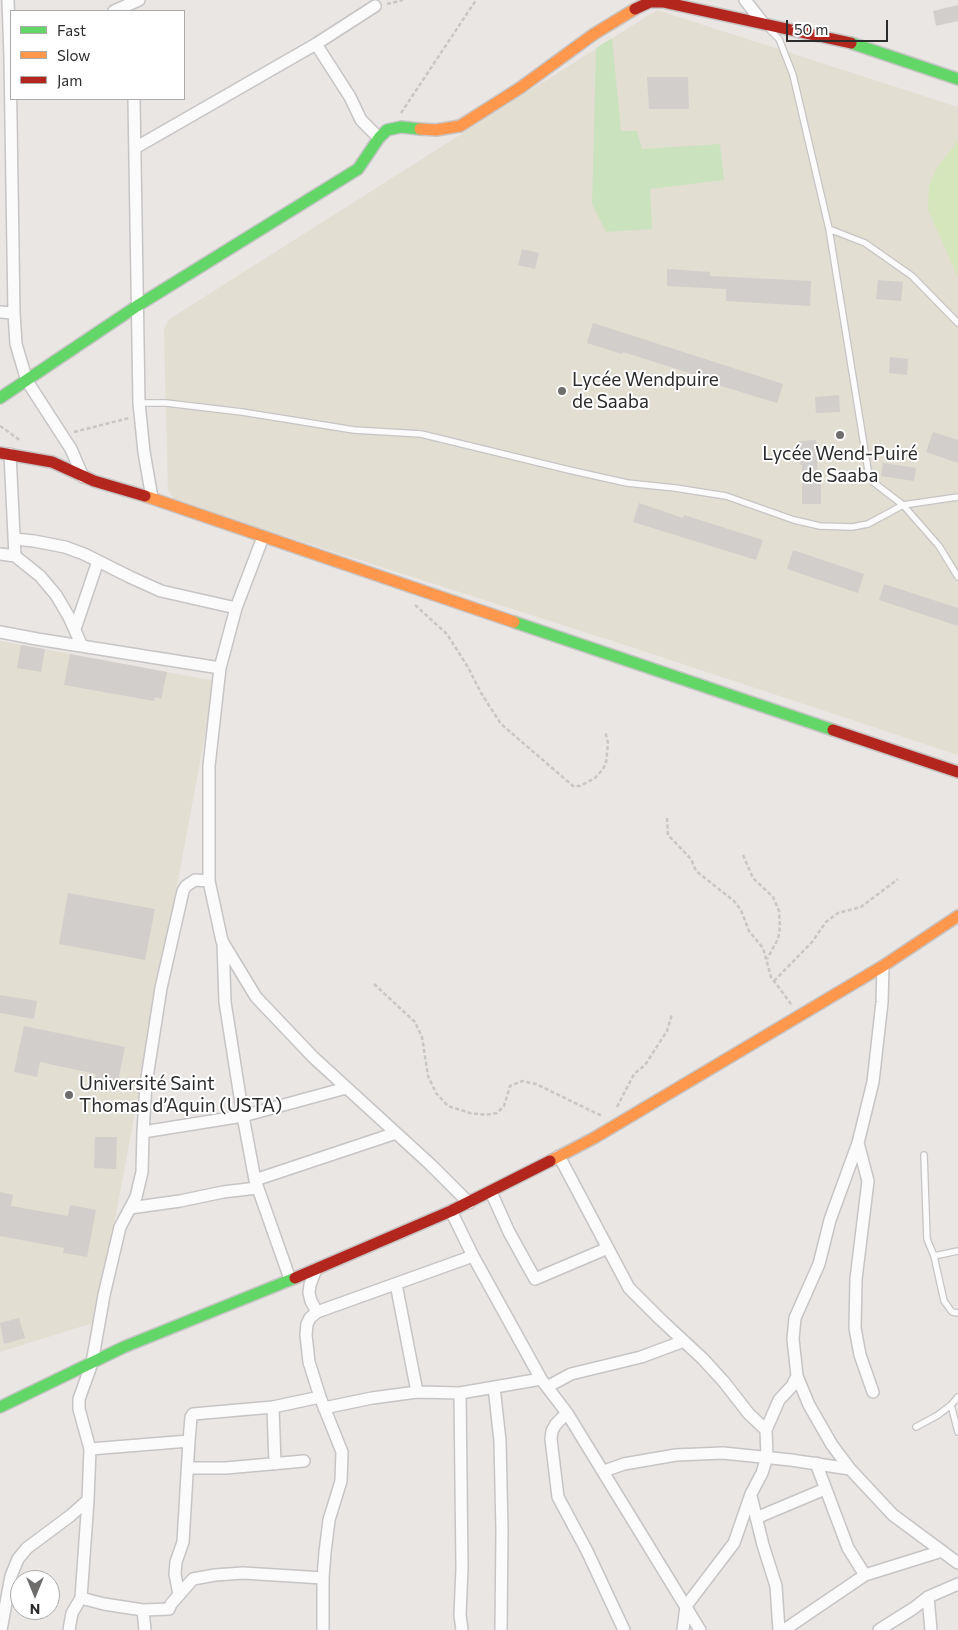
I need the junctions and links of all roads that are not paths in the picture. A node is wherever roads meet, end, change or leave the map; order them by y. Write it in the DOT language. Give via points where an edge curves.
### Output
graph roads {
  1 [pos="8,0"];
  2 [pos="746,0"];
  3 [pos="135,4"];
  4 [pos="641,4"];
  5 [pos="375,6"];
  6 [pos="117,10"];
  7 [pos="764,22"];
  8 [pos="10,34"];
  9 [pos="316,44"];
  10 [pos="958,79"];
  11 [pos="11,100"];
  12 [pos="134,100"];
  13 [pos="383,134"];
  14 [pos="135,148"];
  15 [pos="0,192"];
  16 [pos="12,194"];
  17 [pos="829,229"];
  18 [pos="137,306"];
  19 [pos="0,312"];
  20 [pos="14,313"];
  21 [pos="958,323"];
  22 [pos="27,381"];
  23 [pos="0,398"];
  24 [pos="139,403"];
  25 [pos="5,454"];
  26 [pos="83,476"];
  27 [pos="958,497"];
  28 [pos="152,498"];
  29 [pos="903,505"];
  30 [pos="263,537"];
  31 [pos="14,539"];
  32 [pos="0,554"];
  33 [pos="15,556"];
  34 [pos="98,561"];
  35 [pos="958,577"];
  36 [pos="236,608"];
  37 [pos="75,629"];
  38 [pos="0,632"];
  39 [pos="82,646"];
  40 [pos="220,668"];
  41 [pos="958,772"];
  42 [pos="209,881"];
  43 [pos="958,916"];
  44 [pos="222,941"];
  45 [pos="883,966"];
  46 [pos="346,1088"];
  47 [pos="243,1116"];
  48 [pos="143,1132"];
  49 [pos="396,1134"];
  50 [pos="858,1143"];
  51 [pos="924,1155"];
  52 [pos="559,1156"];
  53 [pos="256,1184"];
  54 [pos="491,1192"];
  55 [pos="469,1203"];
  56 [pos="130,1208"];
  57 [pos="451,1211"];
  58 [pos="608,1248"];
  59 [pos="958,1251"];
  60 [pos="473,1256"];
  61 [pos="934,1256"];
  62 [pos="316,1269"];
  63 [pos="290,1279"];
  64 [pos="396,1284"];
  65 [pos="317,1312"];
  66 [pos="958,1313"];
  67 [pos="684,1341"];
  68 [pos="92,1363"];
  69 [pos="797,1376"];
  70 [pos="544,1383"];
  71 [pos="494,1387"];
  72 [pos="417,1392"];
  73 [pos="873,1392"];
  74 [pos="460,1393"];
  75 [pos="958,1397"];
  76 [pos="322,1402"];
  77 [pos="951,1405"];
  78 [pos="0,1407"];
  79 [pos="273,1407"];
  80 [pos="567,1413"];
  81 [pos="916,1427"];
  82 [pos="766,1430"];
  83 [pos="958,1432"];
  84 [pos="189,1441"];
  85 [pos="90,1449"];
  86 [pos="767,1457"];
  87 [pos="304,1461"];
  88 [pos="816,1463"];
  89 [pos="275,1464"];
  90 [pos="188,1468"];
  91 [pos="850,1469"];
  92 [pos="604,1471"];
  93 [pos="825,1489"];
  94 [pos="751,1494"];
  95 [pos="88,1500"];
  96 [pos="756,1518"];
  97 [pos="942,1551"];
  98 [pos="958,1563"];
  99 [pos="865,1575"];
  100 [pos="323,1578"];
  101 [pos="958,1584"];
  102 [pos="179,1595"];
  103 [pos="928,1597"];
  104 [pos="81,1598"];
  105 [pos="686,1606"];
  106 [pos="143,1610"];
  107 [pos="1,1630"];
  108 [pos="69,1630"];
  109 [pos="145,1630"];
  110 [pos="323,1630"];
  111 [pos="462,1630"];
  112 [pos="501,1630"];
  113 [pos="624,1630"];
  114 [pos="683,1630"];
  115 [pos="700,1630"];
  116 [pos="779,1630"];
  117 [pos="784,1630"];
  118 [pos="880,1630"];
  119 [pos="931,1630"];
  1 -- 8 [label="street"];
  2 -- 7 [label="street"];
  3 -- 6 [label="street"];
  4 -- 7 [label="street" via="663,2"];
  4 -- 13 [label="street" via="460,126 436,130 402,127"];
  5 -- 9 [label="street"];
  7 -- 10 [label="street" via="846,41"];
  7 -- 17 [label="lane" via="779,39 792,75"];
  9 -- 13 [label="street" via="361,120"];
  9 -- 14 [label="street"];
  11 -- 16 [label="street"];
  12 -- 14 [label="street"];
  13 -- 18 [label="street" via="358,168"];
  14 -- 18 [label="street"];
  15 -- 16 [label="street"];
  16 -- 20 [label="street"];
  17 -- 21 [label="lane" via="865,243 912,276"];
  17 -- 29 [label="lane" via="868,470 873,482"];
  18 -- 22 [label="street"];
  18 -- 24 [label="street"];
  19 -- 20 [label="street"];
  20 -- 22 [label="street" via="16,344"];
  22 -- 23 [label="street"];
  22 -- 26 [label="street" via="71,449"];
  24 -- 28 [label="street"];
  24 -- 29 [label="lane" via="233,411 354,430 421,434 627,483 726,496 820,526 868,524"];
  25 -- 26 [label="street" via="52,462"];
  25 -- 31 [label="street"];
  26 -- 28 [label="street"];
  27 -- 29 [label="lane"];
  28 -- 30 [label="street"];
  29 -- 35 [label="lane" via="939,546"];
  30 -- 36 [label="street"];
  30 -- 41 [label="street"];
  31 -- 33 [label="street"];
  31 -- 34 [label="street" via="64,547"];
  32 -- 33 [label="street"];
  33 -- 37 [label="street" via="51,588"];
  34 -- 36 [label="street" via="161,590"];
  34 -- 37 [label="street"];
  36 -- 40 [label="street"];
  37 -- 39 [label="street"];
  38 -- 39 [label="street"];
  39 -- 40 [label="street"];
  40 -- 42 [label="street" via="209,766"];
  42 -- 44 [label="street"];
  42 -- 48 [label="street" via="195,880 182,891 153,1037"];
  43 -- 45 [label="street"];
  44 -- 46 [label="street" via="256,997"];
  44 -- 47 [label="street" via="225,1002"];
  45 -- 50 [label="street" via="881,1022 873,1082"];
  45 -- 52 [label="street" via="616,1126"];
  46 -- 47 [label="street"];
  46 -- 49 [label="street"];
  47 -- 48 [label="street"];
  47 -- 53 [label="street"];
  48 -- 56 [label="street" via="142,1172"];
  49 -- 53 [label="street"];
  49 -- 55 [label="street"];
  50 -- 69 [label="street" via="818,1264 795,1318 792,1339"];
  50 -- 73 [label="street" via="868,1181 856,1280 855,1328"];
  51 -- 61 [label="lane" via="926,1239"];
  52 -- 54 [label="street"];
  52 -- 58 [label="street"];
  53 -- 56 [label="street"];
  53 -- 63 [label="street"];
  54 -- 55 [label="street"];
  54 -- 58 [label="street" via="536,1280"];
  55 -- 57 [label="street"];
  56 -- 68 [label="street" via="120,1227"];
  57 -- 60 [label="street"];
  57 -- 62 [label="street"];
  58 -- 67 [label="street" via="629,1288"];
  59 -- 61 [label="lane"];
  60 -- 64 [label="street"];
  60 -- 70 [label="street"];
  61 -- 66 [label="lane" via="944,1301 952,1312"];
  62 -- 63 [label="street"];
  62 -- 65 [label="street" via="309,1293"];
  63 -- 68 [label="street"];
  64 -- 65 [label="street"];
  64 -- 72 [label="street"];
  65 -- 76 [label="street" via="307,1324 306,1335 309,1362"];
  67 -- 70 [label="street" via="641,1357"];
  67 -- 82 [label="street"];
  68 -- 78 [label="street"];
  68 -- 85 [label="street" via="79,1399"];
  69 -- 82 [label="street" via="779,1400"];
  69 -- 91 [label="street" via="809,1405"];
  70 -- 71 [label="street"];
  70 -- 80 [label="street"];
  71 -- 74 [label="street"];
  71 -- 112 [label="street" via="500,1441"];
  72 -- 74 [label="street"];
  72 -- 76 [label="street"];
  74 -- 111 [label="street"];
  75 -- 77 [label="lane"];
  76 -- 79 [label="street"];
  76 -- 100 [label="street" via="342,1452 341,1481 329,1520"];
  77 -- 81 [label="lane"];
  77 -- 83 [label="lane"];
  79 -- 84 [label="street" via="193,1414 190,1417"];
  79 -- 89 [label="street"];
  80 -- 92 [label="street"];
  80 -- 113 [label="street" via="556,1424 551,1440 558,1497"];
  82 -- 86 [label="street"];
  84 -- 85 [label="street"];
  84 -- 90 [label="street"];
  85 -- 95 [label="street"];
  86 -- 88 [label="street"];
  86 -- 92 [label="street" via="723,1453 676,1454"];
  86 -- 94 [label="street"];
  87 -- 89 [label="street"];
  88 -- 91 [label="street"];
  88 -- 93 [label="street"];
  89 -- 90 [label="street"];
  90 -- 102 [label="street" via="183,1542 175,1574"];
  91 -- 97 [label="street" via="893,1516"];
  92 -- 105 [label="street"];
  93 -- 96 [label="street"];
  93 -- 99 [label="street" via="848,1548"];
  94 -- 96 [label="street"];
  94 -- 105 [label="street" via="734,1543"];
  95 -- 104 [label="street"];
  95 -- 107 [label="street" via="18,1559 11,1576"];
  96 -- 116 [label="street" via="776,1586"];
  97 -- 98 [label="street"];
  97 -- 99 [label="street"];
  99 -- 117 [label="street"];
  100 -- 102 [label="street" via="243,1573 215,1575 193,1579"];
  100 -- 110 [label="street"];
  101 -- 103 [label="street"];
  102 -- 106 [label="street" via="168,1610"];
  103 -- 118 [label="street"];
  103 -- 119 [label="street"];
  104 -- 106 [label="street"];
  104 -- 108 [label="street" via="72,1613"];
  105 -- 114 [label="street"];
  105 -- 115 [label="street"];
  106 -- 109 [label="street"];
}
